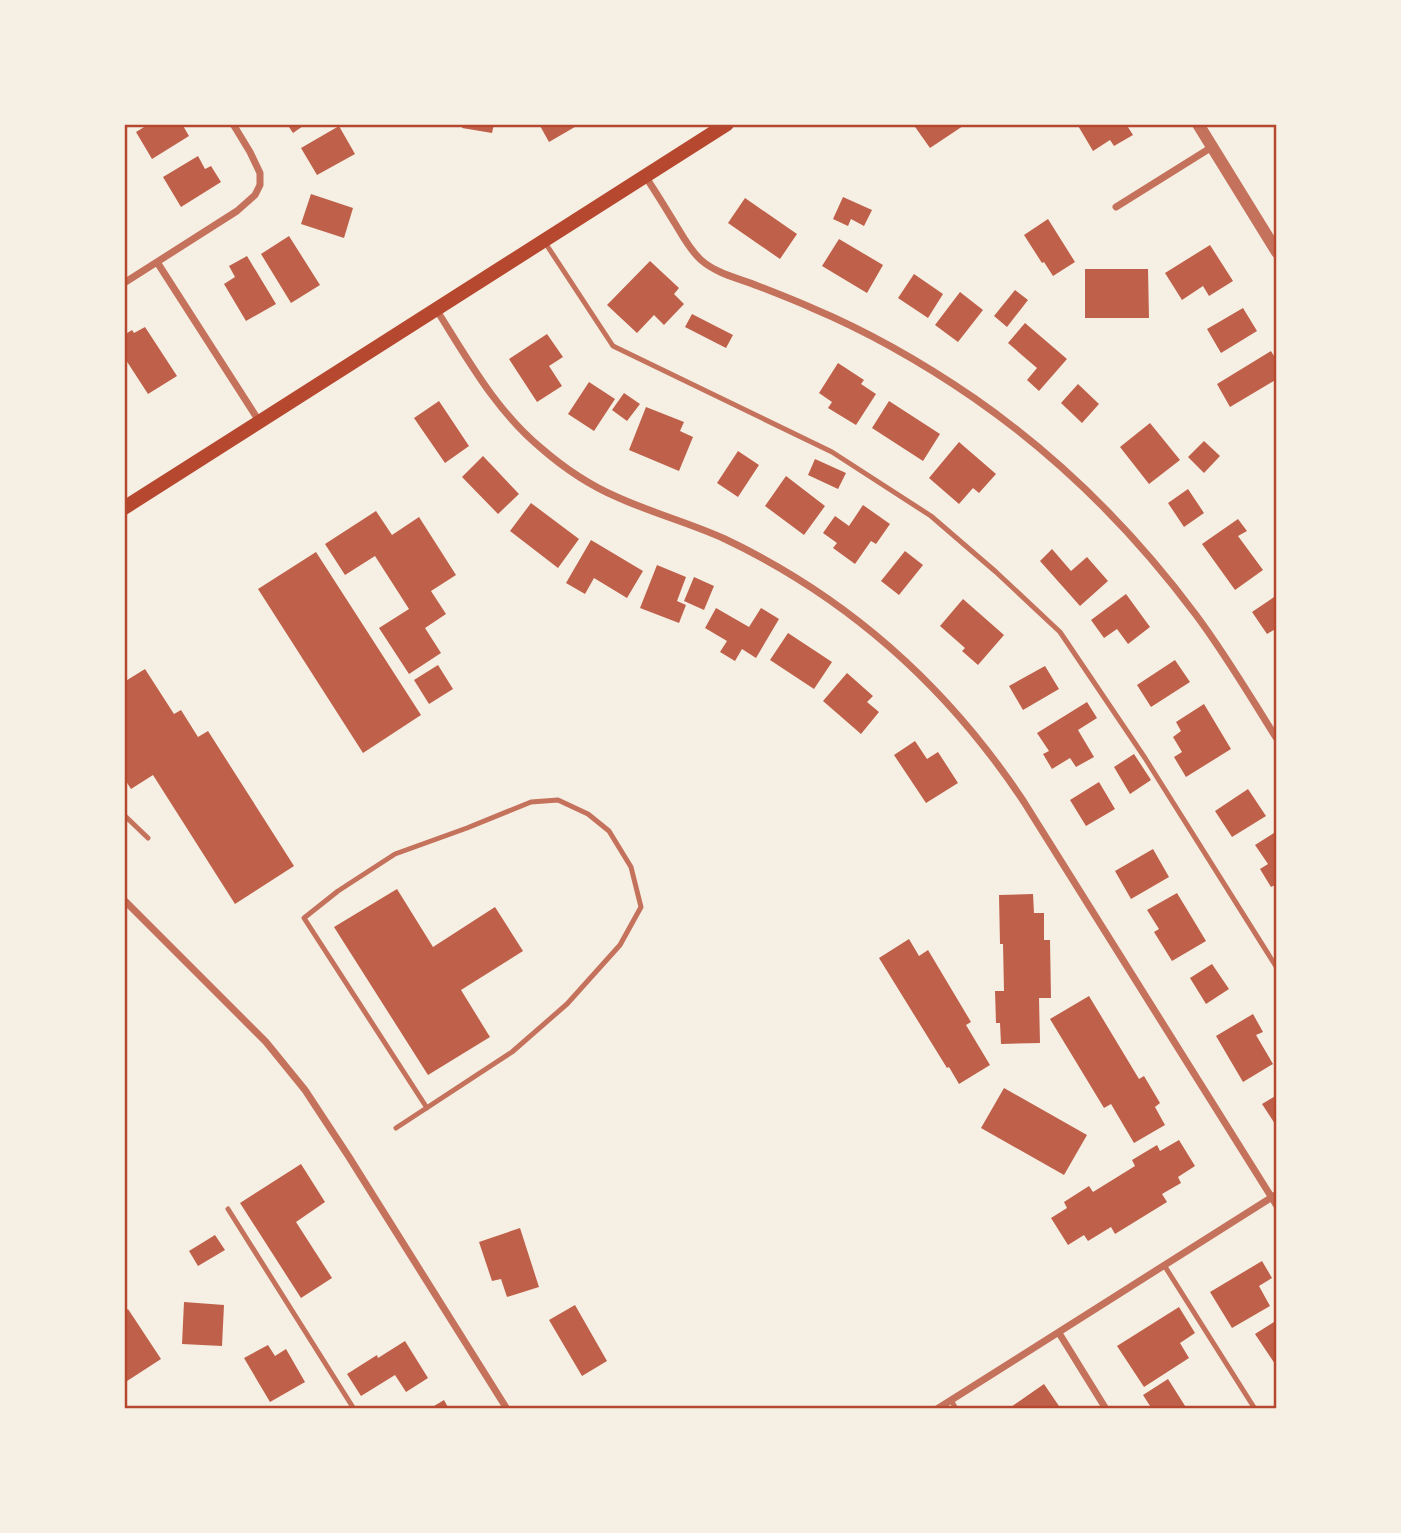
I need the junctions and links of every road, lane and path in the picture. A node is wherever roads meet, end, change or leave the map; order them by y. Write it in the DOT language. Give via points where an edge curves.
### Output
graph roads {
  1 [pos="233,124"];
  2 [pos="727,124"];
  3 [pos="1198,124"];
  4 [pos="1212,147"];
  5 [pos="645,176"];
  6 [pos="1116,207"];
  7 [pos="544,241"];
  8 [pos="1277,252"];
  9 [pos="157,262"];
  10 [pos="124,283"];
  11 [pos="436,309"];
  12 [pos="259,421"];
  13 [pos="124,508"];
  14 [pos="1277,739"];
  15 [pos="124,815"];
  16 [pos="148,838"];
  17 [pos="124,900"];
  18 [pos="1277,968"];
  19 [pos="427,1108"];
  20 [pos="396,1128"];
  21 [pos="1274,1195"];
  22 [pos="1277,1206"];
  23 [pos="228,1209"];
  24 [pos="1164,1265"];
  25 [pos="1059,1333"];
  26 [pos="951,1400"];
  27 [pos="354,1409"];
  28 [pos="507,1409"];
  29 [pos="937,1409"];
  30 [pos="956,1409"];
  31 [pos="1106,1409"];
  32 [pos="1255,1409"];
  1 -- 9 [label="street" via="260,173 255,195"];
  2 -- 5 [label="main road"];
  3 -- 4 [label="street"];
  4 -- 6 [label="street"];
  4 -- 8 [label="street"];
  5 -- 7 [label="main road"];
  5 -- 14 [label="street" via="690,248 711,267 824,313 899,351 975,399 1053,460 1104,508 1175,588"];
  7 -- 11 [label="main road"];
  7 -- 18 [label="lane" via="613,346 832,452 931,516 1060,632"];
  9 -- 10 [label="street"];
  9 -- 12 [label="street"];
  11 -- 12 [label="main road"];
  11 -- 21 [label="street" via="505,412 558,462 617,497 705,530 807,584 879,637 941,695 1024,802"];
  12 -- 13 [label="main road"];
  15 -- 16 [label="lane"];
  17 -- 28 [label="street" via="266,1042 299,1082"];
  19 -- 19 [label="lane" via="304,918 395,854 531,802 558,800 588,814 609,831 631,867 641,907 620,945 567,1004 512,1052"];
  19 -- 20 [label="lane"];
  21 -- 22 [label="street"];
  21 -- 24 [label="street"];
  23 -- 27 [label="lane"];
  24 -- 25 [label="street"];
  24 -- 32 [label="lane"];
  25 -- 26 [label="street"];
  25 -- 31 [label="street"];
  26 -- 29 [label="street"];
  26 -- 30 [label="lane"];
}
